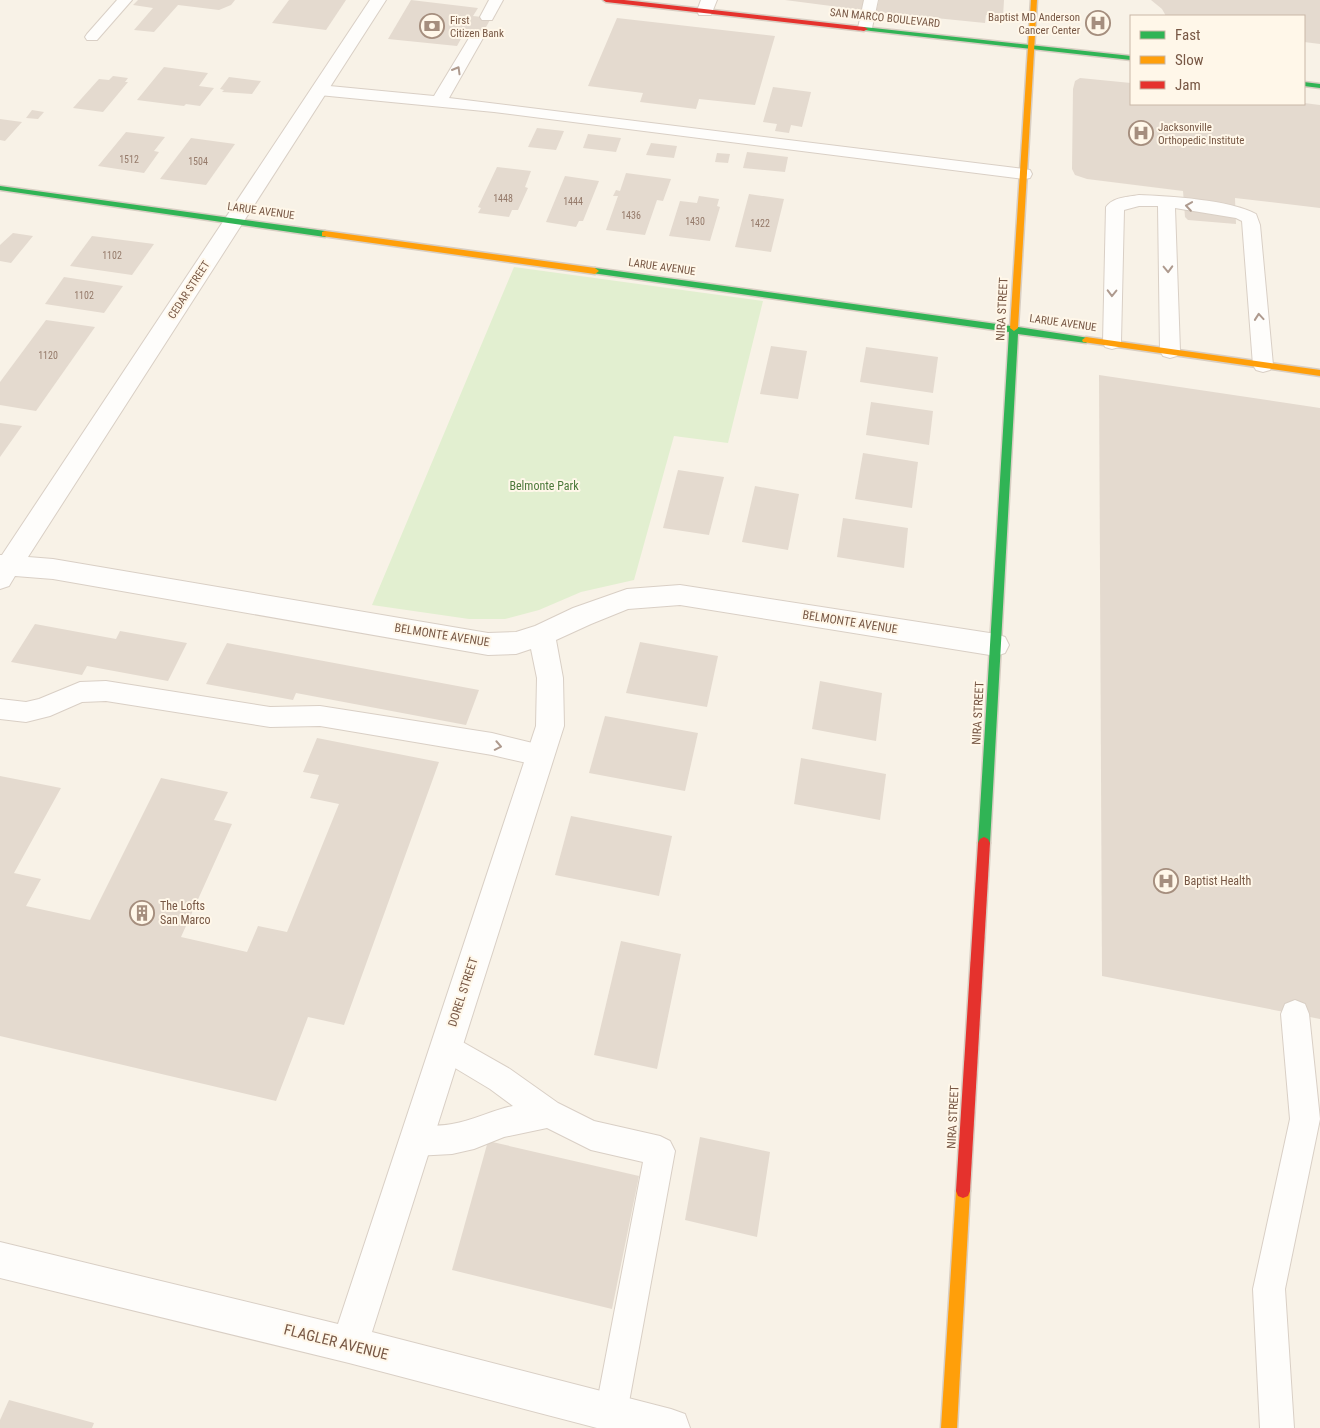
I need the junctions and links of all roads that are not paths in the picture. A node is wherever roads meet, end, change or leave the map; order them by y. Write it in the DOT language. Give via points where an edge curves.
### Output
graph roads {
  1 [pos="126,0"];
  2 [pos="378,0"];
  3 [pos="496,0"];
  4 [pos="606,0"];
  5 [pos="871,0"];
  6 [pos="1034,0"];
  7 [pos="707,5"];
  8 [pos="487,17"];
  9 [pos="865,28"];
  10 [pos="92,37"];
  11 [pos="476,38"];
  12 [pos="1032,46"];
  13 [pos="1130,58"];
  14 [pos="1305,84"];
  15 [pos="1320,86"];
  16 [pos="319,90"];
  17 [pos="438,103"];
  18 [pos="1024,174"];
  19 [pos="0,188"];
  20 [pos="1166,202"];
  21 [pos="235,220"];
  22 [pos="1015,329"];
  23 [pos="1112,342"];
  24 [pos="1170,351"];
  25 [pos="1263,365"];
  26 [pos="1320,372"];
  27 [pos="3,570"];
  28 [pos="542,635"];
  29 [pos="996,645"];
  30 [pos="0,709"];
  31 [pos="540,755"];
  32 [pos="1295,1014"];
  33 [pos="445,1046"];
  34 [pos="548,1114"];
  35 [pos="415,1141"];
  36 [pos="0,1260"];
  37 [pos="349,1345"];
  38 [pos="611,1413"];
  39 [pos="671,1428"];
  40 [pos="948,1428"];
  41 [pos="1278,1428"];
  1 -- 10 [label="lane"];
  2 -- 16 [label="street, CEDAR STREET"];
  3 -- 8 [label="lane"];
  4 -- 7 [label="street, SAN MARCO BOULEVARD"];
  5 -- 9 [label="lane"];
  6 -- 12 [label="street, NIRA STREET"];
  7 -- 9 [label="street, SAN MARCO BOULEVARD"];
  9 -- 12 [label="street, SAN MARCO BOULEVARD"];
  17 -- 11 [label="lane, one-way"];
  12 -- 13 [label="street, SAN MARCO BOULEVARD"];
  12 -- 18 [label="street, NIRA STREET"];
  14 -- 15 [label="street"];
  16 -- 17 [label="lane"];
  16 -- 21 [label="street, CEDAR STREET"];
  17 -- 18 [label="lane" via="494,107"];
  18 -- 22 [label="street, NIRA STREET"];
  19 -- 21 [label="street, LARUE AVENUE"];
  20 -- 23 [label="lane, one-way" via="1142,199 1121,202 1115,207"];
  20 -- 24 [label="lane, one-way"];
  25 -- 20 [label="lane, one-way" via="1250,218 1241,213"];
  21 -- 22 [label="street, LARUE AVENUE"];
  21 -- 27 [label="street, CEDAR STREET"];
  22 -- 23 [label="street, LARUE AVENUE"];
  22 -- 29 [label="street, NIRA STREET"];
  23 -- 24 [label="street, LARUE AVENUE"];
  24 -- 25 [label="street, LARUE AVENUE"];
  25 -- 26 [label="street, LARUE AVENUE"];
  27 -- 28 [label="street, BELMONTE AVENUE" via="53,569 488,644 516,643"];
  28 -- 29 [label="street, BELMONTE AVENUE" via="627,599 680,595"];
  28 -- 31 [label="street, DOREL STREET" via="550,678 550,726"];
  29 -- 40 [label="street, NIRA STREET"];
  30 -- 31 [label="lane, one-way" via="26,712 42,709 80,692 106,691 270,717 320,716"];
  31 -- 33 [label="street, DOREL STREET"];
  32 -- 41 [label="lane" via="1305,1119 1269,1289"];
  33 -- 34 [label="lane" via="500,1079"];
  33 -- 35 [label="street, DOREL STREET"];
  34 -- 35 [label="lane" via="504,1122 452,1139"];
  34 -- 38 [label="lane" via="591,1135 660,1151"];
  35 -- 37 [label="street, DOREL STREET"];
  36 -- 37 [label="street, FLAGLER AVENUE"];
  37 -- 38 [label="street, FLAGLER AVENUE"];
  38 -- 39 [label="street, FLAGLER AVENUE"];
}
